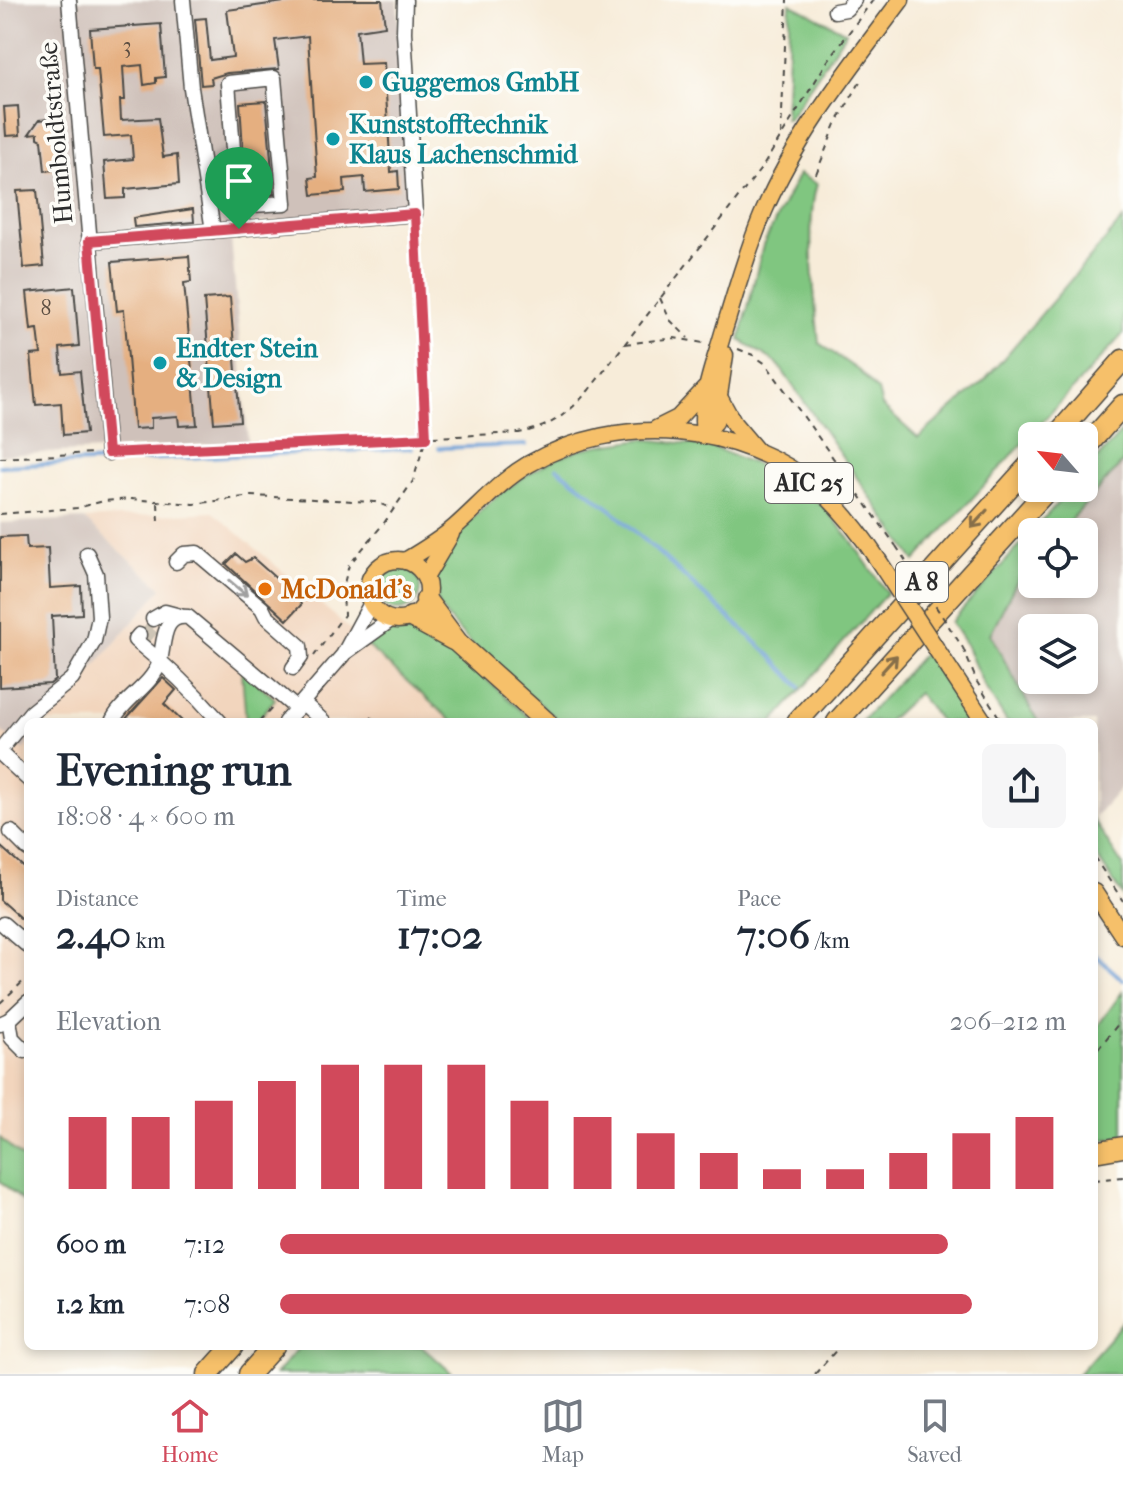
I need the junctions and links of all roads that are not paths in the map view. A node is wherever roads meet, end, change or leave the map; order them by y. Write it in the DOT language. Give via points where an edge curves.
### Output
graph roads {
  1 [pos="69,0"];
  2 [pos="183,0"];
  3 [pos="405,0"];
  4 [pos="854,0"];
  5 [pos="901,0"];
  6 [pos="835,11"];
  7 [pos="237,206"];
  8 [pos="239,229"];
  9 [pos="213,231"];
  10 [pos="89,241"];
  11 [pos="1123,360"];
  12 [pos="714,391"];
  13 [pos="1123,405"];
  14 [pos="1068,422"];
  15 [pos="654,430"];
  16 [pos="1098,433"];
  17 [pos="704,434"];
  18 [pos="757,451"];
  19 [pos="108,453"];
  20 [pos="1018,478"];
  21 [pos="1036,502"];
  22 [pos="455,527"];
  23 [pos="87,554"];
  24 [pos="405,561"];
  25 [pos="176,562"];
  26 [pos="425,578"];
  27 [pos="426,600"];
  28 [pos="371,603"];
  29 [pos="180,616"];
  30 [pos="158,618"];
  31 [pos="401,618"];
  32 [pos="140,639"];
  33 [pos="458,643"];
  34 [pos="343,655"];
  35 [pos="160,661"];
  36 [pos="293,668"];
  37 [pos="814,704"];
  38 [pos="300,706"];
  39 [pos="26,718"];
  40 [pos="115,718"];
  41 [pos="217,718"];
  42 [pos="289,718"];
  43 [pos="318,718"];
  44 [pos="542,718"];
  45 [pos="793,718"];
  46 [pos="801,718"];
  47 [pos="841,718"];
  48 [pos="981,718"];
  49 [pos="24,721"];
  50 [pos="0,752"];
  51 [pos="24,775"];
  52 [pos="11,832"];
  53 [pos="24,845"];
  54 [pos="1098,898"];
  55 [pos="3,924"];
  56 [pos="1123,936"];
  57 [pos="24,942"];
  58 [pos="24,1005"];
  59 [pos="4,1022"];
  60 [pos="24,1050"];
  61 [pos="1123,1147"];
  62 [pos="1098,1151"];
  63 [pos="229,1350"];
  64 [pos="270,1350"];
  65 [pos="208,1374"];
  66 [pos="249,1374"];
  1 -- 10 [label="street, Humboldtstraße"];
  2 -- 9 [label="street"];
  3 -- 8 [label="street" via="415,214"];
  4 -- 6 [label="street"];
  5 -- 12 [label="main road, AIC 25" via="816,117 782,176 754,235 727,321"];
  7 -- 7 [label="street" via="228,83 274,78 285,203"];
  7 -- 8 [label="street"];
  8 -- 9 [label="street"];
  9 -- 10 [label="street"];
  10 -- 19 [label="street, Humboldtstraße"];
  11 -- 14 [label="highway"];
  12 -- 15 [label="main road, AIC 25"];
  12 -- 17 [label="main road, AIC 25" via="715,422"];
  12 -- 18 [label="main road, AIC 25"];
  13 -- 16 [label="highway"];
  15 -- 17 [label="main road, AIC 25"];
  15 -- 22 [label="main road, AIC 25" via="587,439 546,454 506,479"];
  17 -- 18 [label="main road, AIC 25"];
  18 -- 48 [label="main road, AIC 25, bridge" via="819,490 854,525"];
  20 -- 37 [label="highway, A 8, one-way"];
  47 -- 21 [label="highway, A 8, one-way"];
  22 -- 24 [label="main road, AIC 25"];
  22 -- 26 [label="main road, AIC 25"];
  23 -- 39 [label="street" via="96,574 99,617 94,641 72,679"];
  24 -- 26 [label="main road"];
  24 -- 28 [label="main road" via="378,568 369,584"];
  25 -- 36 [label="street, one-way" via="184,554 197,553 262,608 300,646 301,657"];
  26 -- 27 [label="main road"];
  27 -- 31 [label="main road"];
  27 -- 33 [label="highway"];
  28 -- 31 [label="main road" via="383,616"];
  28 -- 34 [label="street"];
  29 -- 30 [label="street"];
  29 -- 35 [label="street" via="162,636"];
  29 -- 38 [label="street"];
  31 -- 33 [label="highway"];
  31 -- 34 [label="street"];
  32 -- 35 [label="street"];
  33 -- 44 [label="highway"];
  34 -- 38 [label="street"];
  35 -- 40 [label="street"];
  35 -- 41 [label="street"];
  37 -- 45 [label="highway"];
  37 -- 46 [label="highway, A 8"];
  38 -- 42 [label="street"];
  38 -- 43 [label="street"];
  49 -- 50 [label="street"];
  50 -- 51 [label="street"];
  52 -- 53 [label="street"];
  54 -- 56 [label="main road"];
  55 -- 57 [label="street"];
  58 -- 59 [label="street"];
  59 -- 60 [label="street"];
  61 -- 62 [label="highway"];
  63 -- 65 [label="highway"];
  64 -- 66 [label="highway"];
}
